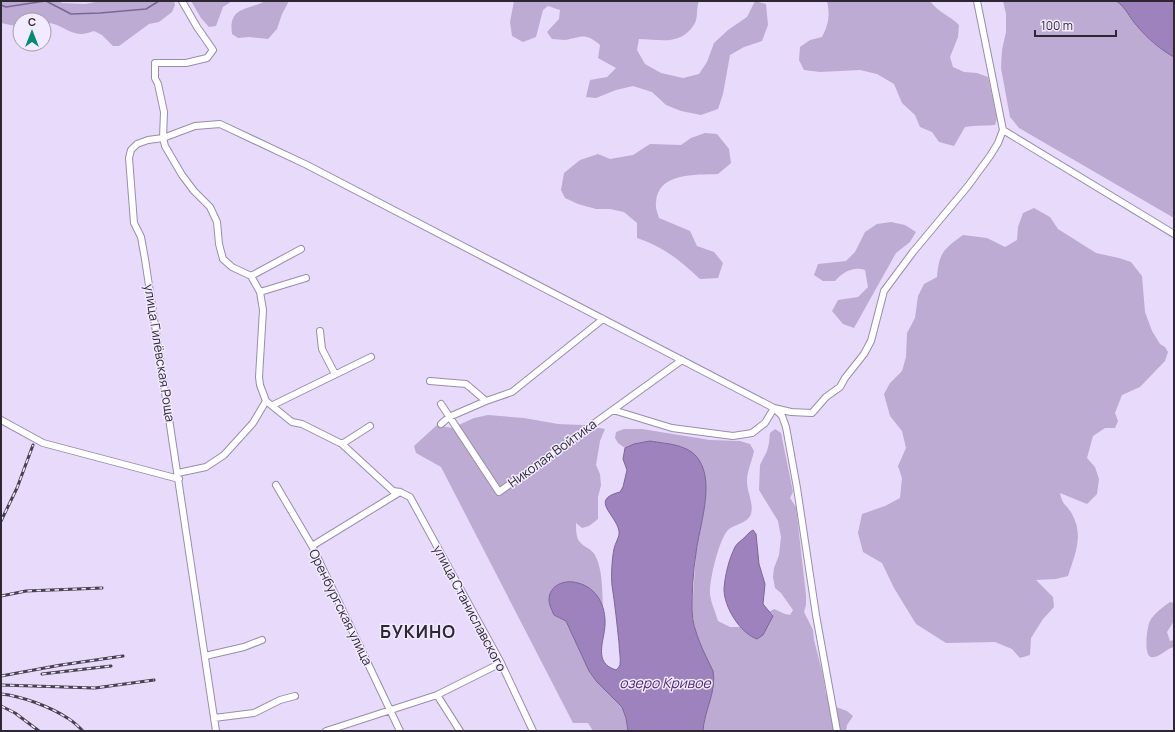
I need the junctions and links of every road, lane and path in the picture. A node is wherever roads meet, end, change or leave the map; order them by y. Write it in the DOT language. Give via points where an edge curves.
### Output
graph roads {
  1 [pos="182,1"];
  2 [pos="977,1"];
  3 [pos="1003,130"];
  4 [pos="163,138"];
  5 [pos="1174,234"];
  6 [pos="301,249"];
  7 [pos="252,276"];
  8 [pos="306,278"];
  9 [pos="260,292"];
  10 [pos="603,319"];
  11 [pos="320,331"];
  12 [pos="371,357"];
  13 [pos="682,360"];
  14 [pos="335,374"];
  15 [pos="430,381"];
  16 [pos="266,400"];
  17 [pos="486,401"];
  18 [pos="441,404"];
  19 [pos="273,406"];
  20 [pos="774,408"];
  21 [pos="613,410"];
  22 [pos="450,417"];
  23 [pos="1,420"];
  24 [pos="441,424"];
  25 [pos="370,426"];
  26 [pos="342,444"];
  27 [pos="178,476"];
  28 [pos="276,485"];
  29 [pos="400,492"];
  30 [pos="312,546"];
  31 [pos="262,640"];
  32 [pos="205,656"];
  33 [pos="501,663"];
  34 [pos="437,695"];
  35 [pos="295,696"];
  36 [pos="390,710"];
  37 [pos="214,718"];
  38 [pos="216,731"];
  39 [pos="326,731"];
  40 [pos="400,731"];
  41 [pos="460,731"];
  42 [pos="533,731"];
  43 [pos="837,731"];
  1 -- 4 [label="street" via="213,50 207,58 186,63 155,64 155,78 164,112"];
  2 -- 3 [label="street"];
  3 -- 5 [label="street"];
  3 -- 20 [label="street" via="998,143 968,186 884,291 871,341 840,387 826,397 812,413"];
  4 -- 7 [label="street" via="182,175 210,207 216,222 223,259 232,268"];
  4 -- 10 [label="street, улица Гилёвская Роща" via="195,126 220,124 314,168"];
  4 -- 27 [label="street, улица Гилёвская Роща" via="137,144 131,150 129,167 134,223 141,237 145,259"];
  6 -- 7 [label="street"];
  7 -- 9 [label="street"];
  8 -- 9 [label="street"];
  9 -- 16 [label="street" via="263,310 260,385"];
  10 -- 13 [label="street, улица Гилёвская Роща"];
  10 -- 17 [label="street" via="512,392"];
  11 -- 14 [label="street" via="322,349"];
  12 -- 14 [label="street"];
  13 -- 20 [label="street, улица Гилёвская Роща"];
  13 -- 21 [label="street"];
  14 -- 19 [label="street"];
  15 -- 17 [label="street" via="466,384"];
  16 -- 19 [label="street, улица Станиславского"];
  16 -- 27 [label="street" via="253,423 224,456 206,467"];
  17 -- 22 [label="street"];
  18 -- 22 [label="street, Николая Войтика"];
  19 -- 26 [label="street, улица Станиславского" via="292,422 302,424"];
  20 -- 21 [label="street" via="765,423 752,433 733,436 672,428"];
  20 -- 43 [label="street" via="782,416 786,427"];
  21 -- 22 [label="street, Николая Войтика" via="499,492"];
  22 -- 24 [label="street"];
  23 -- 27 [label="street" via="43,443"];
  25 -- 26 [label="street"];
  26 -- 29 [label="street, улица Станиславского" via="393,492"];
  27 -- 32 [label="street, улица Гилёвская Роща"];
  28 -- 30 [label="street, Оренбургская улица"];
  29 -- 30 [label="street"];
  29 -- 33 [label="street, улица Станиславского" via="410,497"];
  30 -- 36 [label="street, Оренбургская улица"];
  31 -- 32 [label="street"];
  32 -- 37 [label="street, улица Гилёвская Роща"];
  33 -- 34 [label="street"];
  33 -- 42 [label="street, улица Станиславского"];
  34 -- 36 [label="street"];
  34 -- 41 [label="street"];
  35 -- 37 [label="street" via="280,700 254,713"];
  36 -- 39 [label="street"];
  36 -- 40 [label="street, Оренбургская улица"];
  37 -- 38 [label="street, улица Гилёвская Роща"];
}
